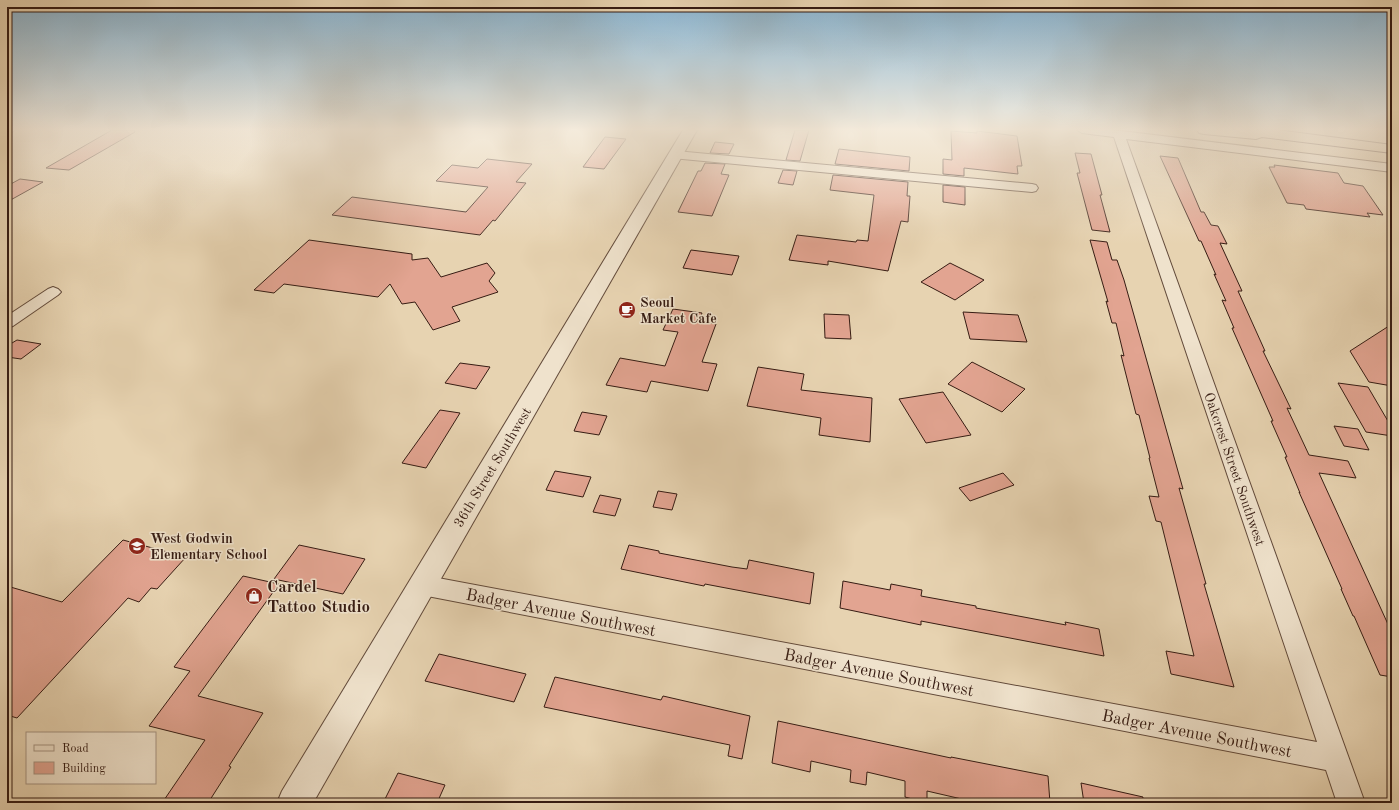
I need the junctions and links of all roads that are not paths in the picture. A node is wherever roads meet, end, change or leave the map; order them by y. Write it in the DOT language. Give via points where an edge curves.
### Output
graph roads {
  1 [pos="668,168"];
  2 [pos="814,168"];
  3 [pos="1130,168"];
  4 [pos="1032,188"];
  5 [pos="52,292"];
  6 [pos="7,323"];
  7 [pos="422,585"];
  8 [pos="1336,759"];
  9 [pos="294,803"];
  10 [pos="1351,803"];
  1 -- 7 [label="street, 36th Street Southwest"];
  2 -- 4 [label="street"];
  3 -- 8 [label="street, Oakcrest Street Southwest"];
  5 -- 6 [label="street"];
  7 -- 8 [label="street, Badger Avenue Southwest"];
  7 -- 9 [label="street, 36th Street Southwest"];
  8 -- 10 [label="street, Oakcrest Street Southwest"];
}
